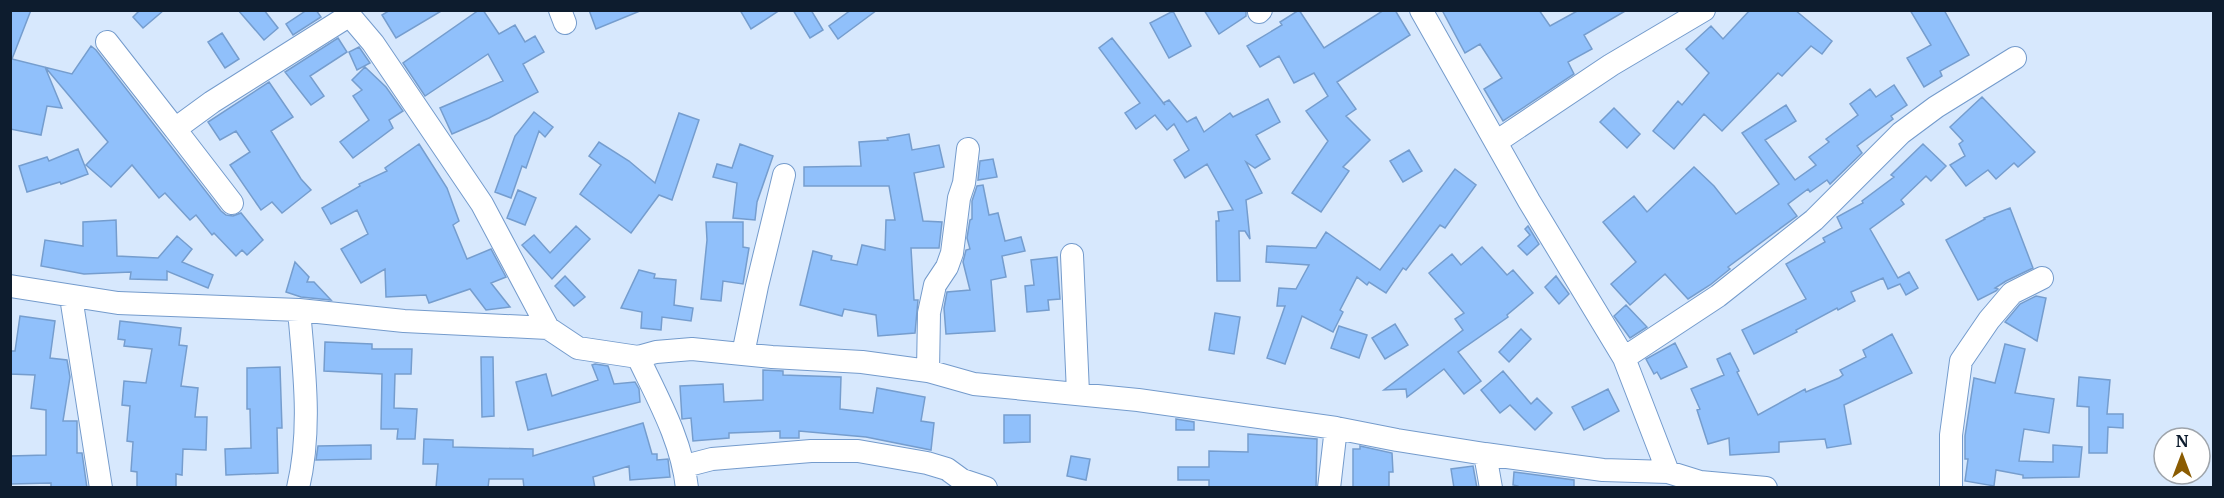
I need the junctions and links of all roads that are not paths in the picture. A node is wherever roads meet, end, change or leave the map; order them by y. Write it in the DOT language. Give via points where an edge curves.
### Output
graph roads {
  1 [pos="1421,10"];
  2 [pos="1704,10"];
  3 [pos="348,13"];
  4 [pos="107,42"];
  5 [pos="2015,58"];
  6 [pos="175,129"];
  7 [pos="1496,142"];
  8 [pos="968,150"];
  9 [pos="784,175"];
  10 [pos="232,203"];
  11 [pos="1072,255"];
  12 [pos="2042,278"];
  13 [pos="10,286"];
  14 [pos="71,297"];
  15 [pos="299,310"];
  16 [pos="548,328"];
  17 [pos="743,354"];
  18 [pos="638,357"];
  19 [pos="1624,358"];
  20 [pos="928,371"];
  21 [pos="1078,393"];
  22 [pos="1336,428"];
  23 [pos="1485,454"];
  24 [pos="1668,472"];
  25 [pos="686,477"];
  26 [pos="1701,485"];
  27 [pos="101,488"];
  28 [pos="298,488"];
  29 [pos="986,488"];
  30 [pos="1329,488"];
  31 [pos="1491,488"];
  32 [pos="1767,488"];
  33 [pos="1951,488"];
  1 -- 7 [label="street"];
  2 -- 7 [label="street" via="1611,65"];
  3 -- 6 [label="street"];
  3 -- 16 [label="street" via="373,43 482,204"];
  4 -- 6 [label="street"];
  5 -- 19 [label="street" via="1901,133 1814,220 1718,296"];
  6 -- 10 [label="street"];
  7 -- 19 [label="street"];
  8 -- 20 [label="street" via="952,254 935,285 929,313"];
  9 -- 17 [label="street"];
  11 -- 21 [label="street"];
  12 -- 33 [label="street" via="2012,293 1961,361 1951,435"];
  13 -- 14 [label="street"];
  14 -- 15 [label="street" via="118,303"];
  14 -- 27 [label="street"];
  15 -- 16 [label="street" via="404,321"];
  15 -- 28 [label="street" via="307,401"];
  16 -- 18 [label="street" via="578,348"];
  17 -- 18 [label="street" via="692,349"];
  17 -- 20 [label="street"];
  18 -- 25 [label="street" via="667,419"];
  19 -- 24 [label="street"];
  20 -- 21 [label="street" via="974,384"];
  21 -- 22 [label="street"];
  22 -- 23 [label="street"];
  22 -- 30 [label="street"];
  23 -- 24 [label="street" via="1603,470"];
  23 -- 31 [label="street"];
  24 -- 26 [label="street"];
  25 -- 29 [label="street" via="712,459 858,451 927,463"];
  26 -- 32 [label="street"];
}
